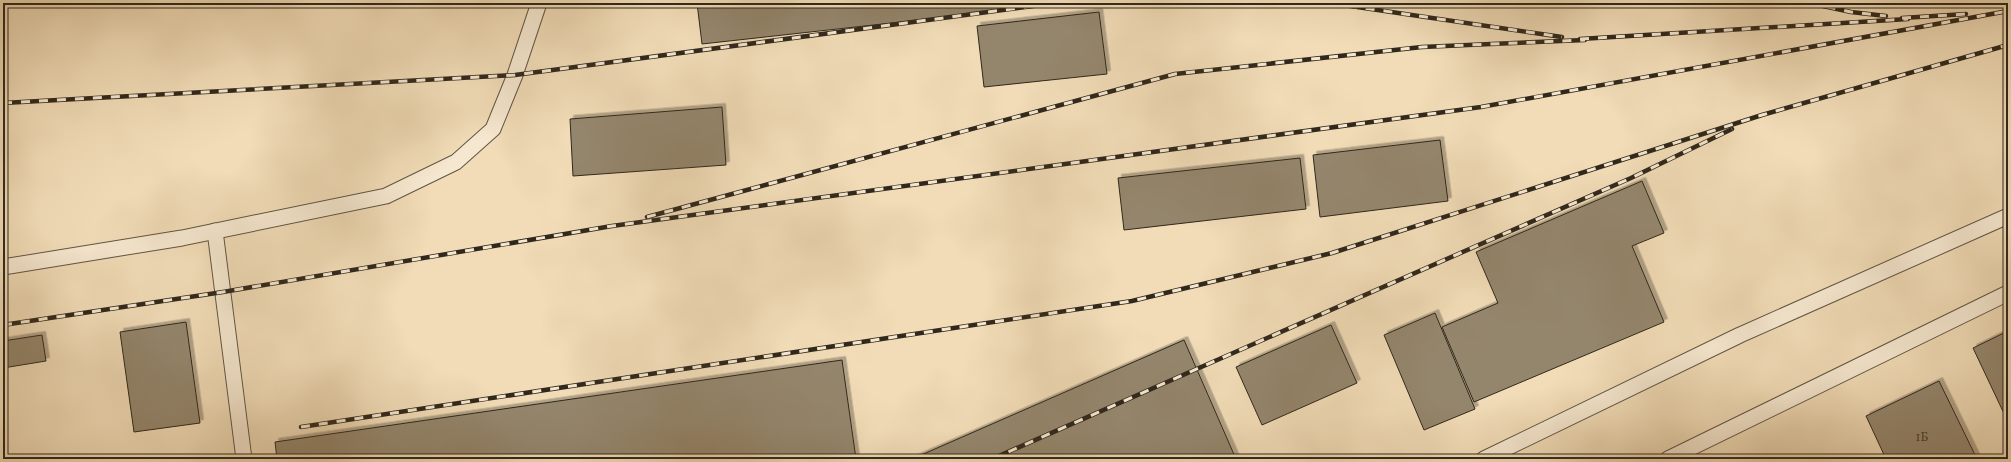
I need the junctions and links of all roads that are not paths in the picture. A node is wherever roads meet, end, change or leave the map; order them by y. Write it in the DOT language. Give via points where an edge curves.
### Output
graph roads {
  1 [pos="539,3"];
  2 [pos="2008,216"];
  3 [pos="215,231"];
  4 [pos="3,267"];
  5 [pos="2008,293"];
  6 [pos="244,459"];
  7 [pos="1484,459"];
  8 [pos="1668,459"];
  1 -- 3 [label="lane" via="515,75 493,129 456,162 386,196"];
  2 -- 7 [label="lane" via="1740,335"];
  3 -- 4 [label="lane"];
  3 -- 6 [label="lane"];
  5 -- 8 [label="lane"];
}
